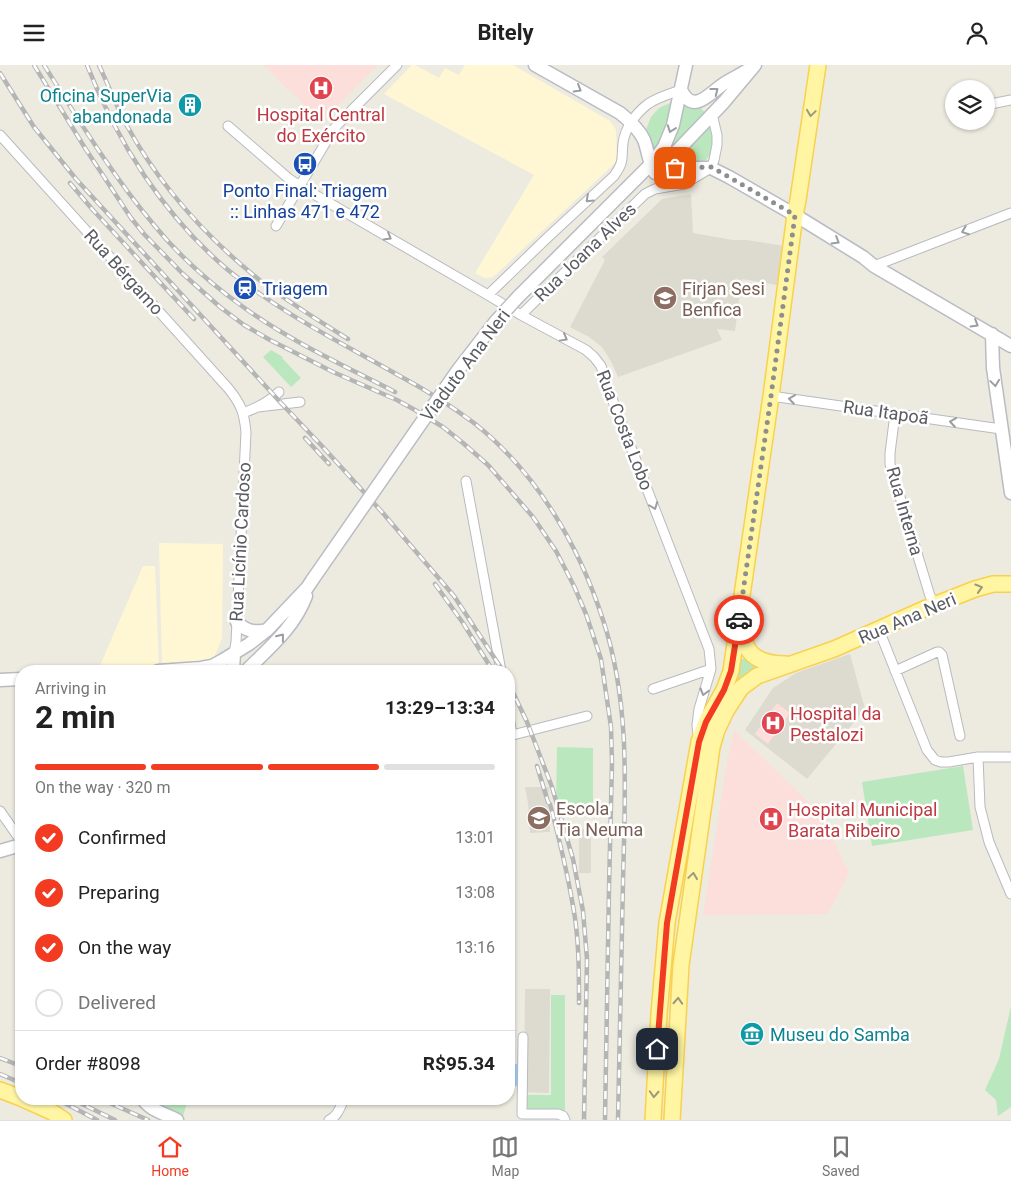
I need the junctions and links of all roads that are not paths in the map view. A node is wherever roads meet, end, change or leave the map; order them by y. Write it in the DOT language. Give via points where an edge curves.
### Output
graph roads {
  1 [pos="397,65"];
  2 [pos="535,65"];
  3 [pos="686,65"];
  4 [pos="818,65"];
  5 [pos="754,67"];
  6 [pos="681,90"];
  7 [pos="1011,100"];
  8 [pos="995,103"];
  9 [pos="712,114"];
  10 [pos="631,122"];
  11 [pos="228,127"];
  12 [pos="0,135"];
  13 [pos="711,167"];
  14 [pos="659,169"];
  15 [pos="676,185"];
  16 [pos="300,186"];
  17 [pos="1011,213"];
  18 [pos="795,215"];
  19 [pos="276,226"];
  20 [pos="874,265"];
  21 [pos="488,295"];
  22 [pos="521,315"];
  23 [pos="992,335"];
  24 [pos="1011,346"];
  25 [pos="279,393"];
  26 [pos="771,396"];
  27 [pos="300,402"];
  28 [pos="258,407"];
  29 [pos="243,413"];
  30 [pos="895,414"];
  31 [pos="1001,429"];
  32 [pos="1009,470"];
  33 [pos="466,481"];
  34 [pos="1011,493"];
  35 [pos="310,584"];
  36 [pos="1011,584"];
  37 [pos="935,605"];
  38 [pos="740,608"];
  39 [pos="236,622"];
  40 [pos="267,630"];
  41 [pos="879,630"];
  42 [pos="234,653"];
  43 [pos="805,660"];
  44 [pos="220,665"];
  45 [pos="233,665"];
  46 [pos="252,665"];
  47 [pos="499,665"];
  48 [pos="711,669"];
  49 [pos="895,671"];
  50 [pos="15,679"];
  51 [pos="0,680"];
  52 [pos="653,689"];
  53 [pos="587,716"];
  54 [pos="515,734"];
  55 [pos="960,735"];
  56 [pos="699,742"];
  57 [pos="978,757"];
  58 [pos="1011,757"];
  59 [pos="0,811"];
  60 [pos="15,832"];
  61 [pos="15,847"];
  62 [pos="0,851"];
  63 [pos="1011,895"];
  64 [pos="667,923"];
  65 [pos="686,924"];
  66 [pos="664,948"];
  67 [pos="682,952"];
  68 [pos="523,1037"];
  69 [pos="0,1090"];
  70 [pos="15,1096"];
  71 [pos="36,1105"];
  72 [pos="148,1105"];
  73 [pos="342,1105"];
  74 [pos="333,1119"];
  75 [pos="64,1120"];
  76 [pos="177,1120"];
  77 [pos="565,1120"];
  78 [pos="653,1120"];
  79 [pos="672,1120"];
  1 -- 16 [label="street" via="338,123"];
  2 -- 10 [label="main road, one-way"];
  3 -- 6 [label="main road"];
  4 -- 18 [label="main road, one-way"];
  6 -- 5 [label="main road, one-way" via="688,101 698,102"];
  5 -- 9 [label="main road"];
  6 -- 10 [label="street" via="648,104"];
  6 -- 14 [label="main road, one-way"];
  7 -- 8 [label="street"];
  9 -- 13 [label="street" via="717,145"];
  9 -- 14 [label="main road"];
  10 -- 14 [label="main road" via="640,131"];
  10 -- 21 [label="street, one-way" via="623,143 622,164 614,176"];
  11 -- 16 [label="street, Rua Costa Lobo"];
  12 -- 29 [label="street, Rua Bérgamo" via="228,388"];
  13 -- 14 [label="main road"];
  13 -- 15 [label="street, Rua Joana Alves" via="684,184"];
  13 -- 18 [label="main road"];
  14 -- 15 [label="street"];
  14 -- 35 [label="main road, Viaduto Ana Neri, bridge" via="632,183 496,321 458,370"];
  15 -- 22 [label="street, Rua Joana Alves" via="645,194"];
  16 -- 19 [label="street"];
  16 -- 21 [label="street, Rua Costa Lobo, one-way"];
  17 -- 20 [label="street, one-way"];
  18 -- 20 [label="main road, one-way"];
  18 -- 26 [label="main road"];
  20 -- 23 [label="main road, one-way"];
  21 -- 22 [label="street, Rua Costa Lobo"];
  22 -- 48 [label="street, Rua Costa Lobo, one-way" via="586,350 601,366 710,649"];
  23 -- 24 [label="main road"];
  23 -- 31 [label="main road, one-way"];
  25 -- 28 [label="street"];
  30 -- 26 [label="street, Rua Itapoã, one-way"];
  26 -- 38 [label="main road"];
  27 -- 28 [label="street"];
  28 -- 29 [label="street"];
  29 -- 39 [label="street, Rua Licínio Cardoso" via="246,432"];
  31 -- 30 [label="street, Rua Itapoã, one-way"];
  30 -- 37 [label="street, Rua Interna" via="890,464"];
  31 -- 32 [label="main road"];
  32 -- 34 [label="main road"];
  33 -- 47 [label="street"];
  35 -- 40 [label="main road, Viaduto Ana Neri"];
  46 -- 35 [label="main road, Viaduto Ana Neri, one-way" via="287,629 302,606"];
  37 -- 36 [label="main road, Rua Ana Neri, one-way" via="993,584"];
  37 -- 41 [label="main road, Rua Ana Neri"];
  38 -- 43 [label="main road" via="745,643 761,661 785,664"];
  38 -- 56 [label="main road" via="731,671"];
  39 -- 40 [label="main road" via="246,629"];
  39 -- 42 [label="street, Rua Licínio Cardoso"];
  40 -- 42 [label="main road, Viaduto Ana Neri"];
  41 -- 43 [label="main road, Rua Ana Neri"];
  41 -- 49 [label="street"];
  42 -- 44 [label="main road, Viaduto Ana Neri"];
  42 -- 45 [label="main road, Rua Licínio Cardoso"];
  65 -- 43 [label="main road, one-way" via="717,730 741,687 758,675"];
  48 -- 52 [label="street"];
  48 -- 56 [label="street, Rua Costa Lobo, one-way" via="697,725"];
  49 -- 55 [label="street" via="939,652"];
  49 -- 57 [label="street" via="927,750 935,760 949,762"];
  50 -- 51 [label="main road"];
  53 -- 54 [label="street"];
  56 -- 64 [label="main road"];
  57 -- 58 [label="street"];
  57 -- 63 [label="street" via="980,807 989,842"];
  59 -- 60 [label="street"];
  61 -- 62 [label="main road"];
  64 -- 65 [label="main road"];
  64 -- 66 [label="main road"];
  65 -- 67 [label="main road"];
  66 -- 67 [label="main road"];
  66 -- 78 [label="main road, one-way"];
  79 -- 67 [label="main road, one-way"];
  68 -- 77 [label="street" via="522,1114 558,1114"];
  69 -- 70 [label="main road"];
  71 -- 75 [label="main road"];
  72 -- 76 [label="main road"];
  73 -- 74 [label="street"];
}
